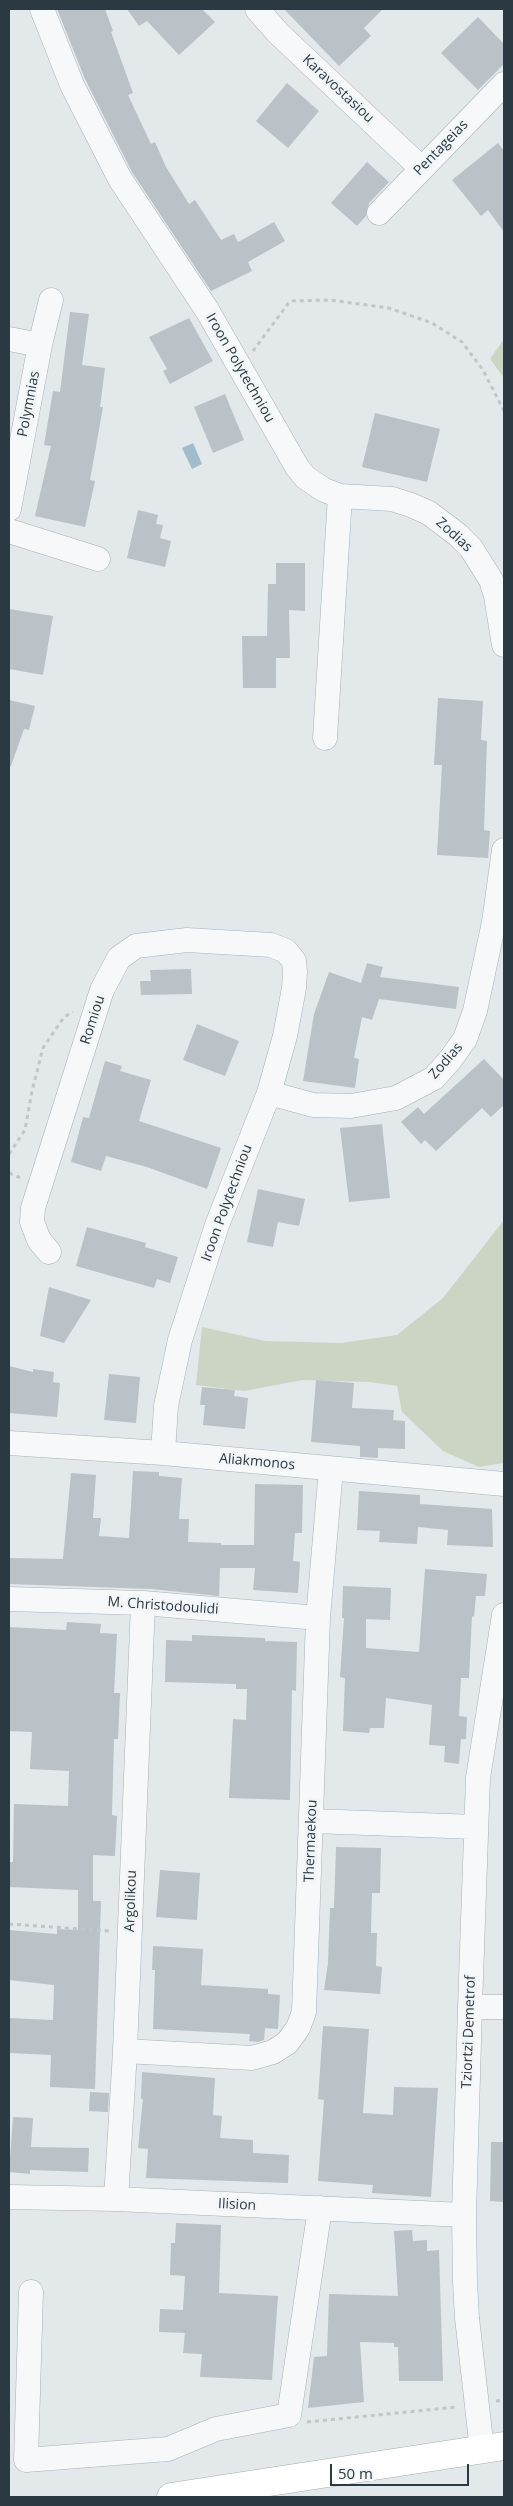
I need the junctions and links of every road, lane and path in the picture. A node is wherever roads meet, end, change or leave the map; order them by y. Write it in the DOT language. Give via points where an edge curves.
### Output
graph roads {
  1 [pos="42,9"];
  2 [pos="256,9"];
  3 [pos="504,84"];
  4 [pos="421,168"];
  5 [pos="379,213"];
  6 [pos="51,300"];
  7 [pos="9,339"];
  8 [pos="40,345"];
  9 [pos="239,366"];
  10 [pos="504,411"];
  11 [pos="340,496"];
  12 [pos="9,509"];
  13 [pos="9,531"];
  14 [pos="98,559"];
  15 [pos="504,645"];
  16 [pos="324,738"];
  17 [pos="504,850"];
  18 [pos="291,955"];
  19 [pos="100,997"];
  20 [pos="269,1093"];
  21 [pos="9,1154"];
  22 [pos="49,1252"];
  23 [pos="9,1443"];
  24 [pos="163,1453"];
  25 [pos="331,1469"];
  26 [pos="504,1484"];
  27 [pos="9,1598"];
  28 [pos="142,1603"];
  29 [pos="504,1615"];
  30 [pos="318,1618"];
  31 [pos="500,1664"];
  32 [pos="312,1821"];
  33 [pos="476,1827"];
  34 [pos="9,1924"];
  35 [pos="130,1932"];
  36 [pos="470,2007"];
  37 [pos="504,2007"];
  38 [pos="125,2051"];
  39 [pos="9,2197"];
  40 [pos="116,2199"];
  41 [pos="320,2208"];
  42 [pos="464,2215"];
  43 [pos="31,2292"];
  44 [pos="477,2405"];
  45 [pos="289,2415"];
  46 [pos="493,2448"];
  47 [pos="17,2458"];
  48 [pos="172,2497"];
  1 -- 9 [label="street, Iroon Polytechniou" via="72,85 106,155 207,310"];
  2 -- 4 [label="street, Karavostasiou"];
  3 -- 4 [label="street, Pentageias"];
  4 -- 5 [label="street, Pentageias"];
  6 -- 8 [label="street, Polymnias"];
  7 -- 8 [label="street"];
  8 -- 12 [label="street, Polymnias"];
  9 -- 10 [label="path" via="290,301 330,300 389,308 432,323 462,342 483,370"];
  9 -- 11 [label="street, Iroon Polytechniou" via="297,467 319,487"];
  11 -- 15 [label="street, Zodias" via="392,499 411,504 458,535 472,548 491,580"];
  11 -- 16 [label="street"];
  13 -- 14 [label="street"];
  17 -- 20 [label="street, Zodias" via="494,922 475,1011 465,1039 434,1078 396,1098 351,1106 313,1105"];
  18 -- 19 [label="street, Romiou" via="271,945 219,941 145,944 130,949 119,958"];
  18 -- 20 [label="street, Iroon Polytechniou" via="294,988"];
  19 -- 21 [label="path" via="64,1017 43,1048 25,1130"];
  19 -- 22 [label="street, Romiou" via="33,1208 35,1231"];
  20 -- 24 [label="street, Iroon Polytechniou" via="218,1225 180,1340 166,1406"];
  23 -- 24 [label="street, Aliakmonos"];
  24 -- 25 [label="street, Aliakmonos"];
  25 -- 26 [label="street, Aliakmonos"];
  25 -- 30 [label="street, Thermaekou"];
  27 -- 28 [label="street, M. Christodoulidi"];
  28 -- 30 [label="street, M. Christodoulidi"];
  28 -- 35 [label="street, Argolikou"];
  29 -- 31 [label="street, Tziortzi Demetrof"];
  30 -- 32 [label="street, Thermaekou"];
  31 -- 33 [label="street, Tziortzi Demetrof" via="478,1778"];
  32 -- 33 [label="street"];
  32 -- 38 [label="street, Thermaekou" via="304,2012 287,2043 273,2052 252,2058"];
  33 -- 36 [label="street, Tziortzi Demetrof"];
  34 -- 35 [label="path"];
  35 -- 38 [label="street, Argolikou"];
  36 -- 37 [label="street"];
  36 -- 42 [label="street, Tziortzi Demetrof"];
  38 -- 40 [label="street, Argolikou"];
  39 -- 40 [label="street, Ilision"];
  40 -- 41 [label="street, Ilision"];
  41 -- 42 [label="street, Ilision"];
  41 -- 45 [label="street"];
  42 -- 44 [label="street, Tziortzi Demetrof" via="467,2318"];
  43 -- 47 [label="street"];
  44 -- 45 [label="path" via="293,2424"];
  44 -- 46 [label="street, Tziortzi Demetrof"];
  45 -- 47 [label="street" via="216,2428 168,2449"];
  46 -- 48 [label="main road"];
}
